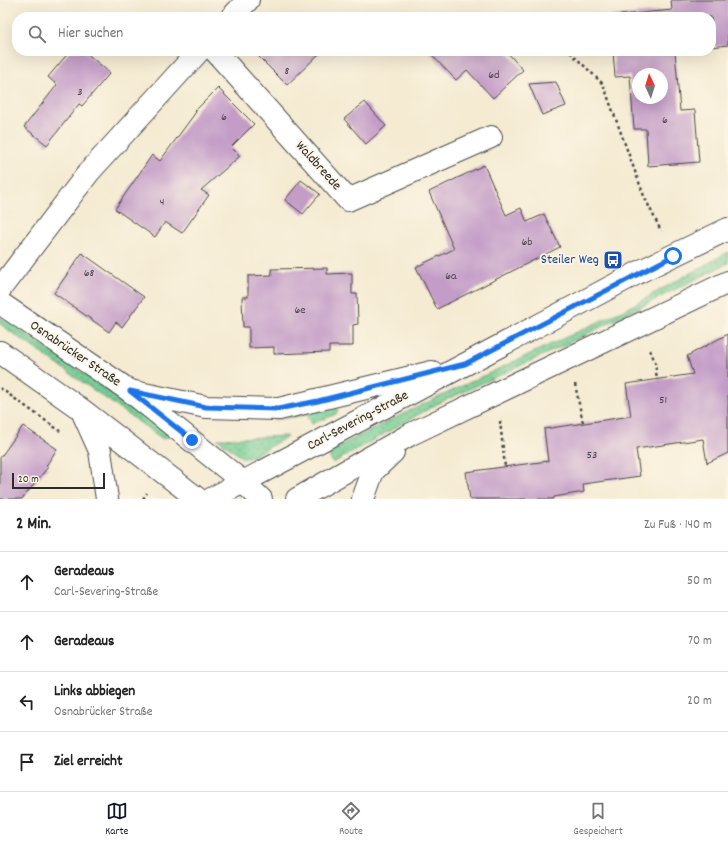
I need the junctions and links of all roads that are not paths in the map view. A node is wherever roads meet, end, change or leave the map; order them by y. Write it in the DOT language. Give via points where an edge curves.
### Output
graph roads {
  1 [pos="248,0"];
  2 [pos="237,12"];
  3 [pos="194,56"];
  4 [pos="219,56"];
  5 [pos="491,137"];
  6 [pos="728,229"];
  7 [pos="728,282"];
  8 [pos="0,289"];
  9 [pos="0,303"];
  10 [pos="0,352"];
  11 [pos="465,364"];
  12 [pos="130,391"];
  13 [pos="82,410"];
  14 [pos="411,434"];
  15 [pos="243,482"];
  16 [pos="107,499"];
  17 [pos="198,499"];
  18 [pos="211,499"];
  19 [pos="261,499"];
  20 [pos="297,499"];
  21 [pos="363,499"];
  1 -- 2 [label="main road"];
  3 -- 8 [label="main road" via="89,172"];
  4 -- 5 [label="main road, Waldbreede" via="348,200"];
  6 -- 11 [label="main road, Carl-Severing-Straße" via="643,270"];
  7 -- 14 [label="main road"];
  9 -- 12 [label="main road, Osnabrücker Straße"];
  10 -- 13 [label="main road"];
  11 -- 12 [label="main road" via="278,409 206,407"];
  11 -- 15 [label="main road, Carl-Severing-Straße"];
  12 -- 15 [label="main road, Osnabrücker Straße"];
  13 -- 16 [label="main road" via="100,451"];
  13 -- 17 [label="main road"];
  14 -- 20 [label="main road"];
  14 -- 21 [label="main road" via="373,471"];
  15 -- 18 [label="main road, Carl-Severing-Straße"];
  15 -- 19 [label="main road, Osnabrücker Straße"];
}
